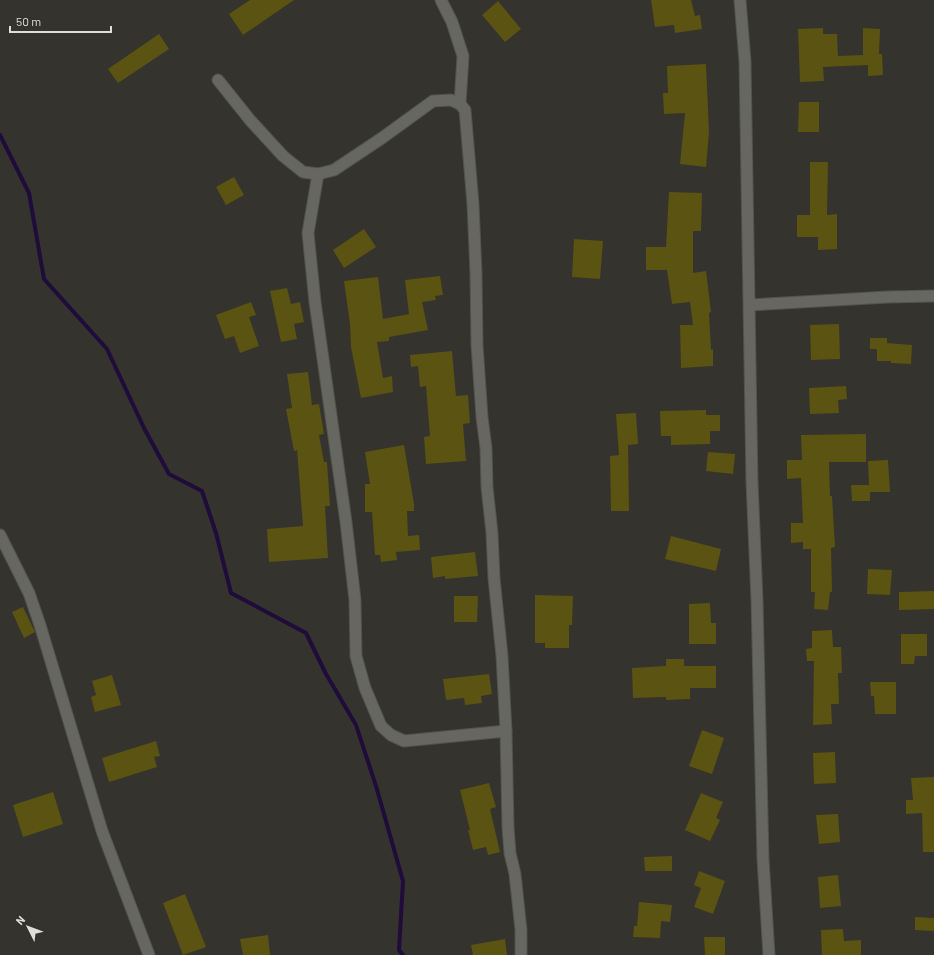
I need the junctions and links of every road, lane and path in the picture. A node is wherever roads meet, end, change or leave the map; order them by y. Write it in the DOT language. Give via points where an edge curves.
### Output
graph roads {
  1 [pos="441,0"];
  2 [pos="740,0"];
  3 [pos="218,80"];
  4 [pos="460,104"];
  5 [pos="318,174"];
  6 [pos="934,296"];
  7 [pos="750,305"];
  8 [pos="0,535"];
  9 [pos="506,731"];
  10 [pos="149,955"];
  11 [pos="521,955"];
  12 [pos="769,955"];
  1 -- 4 [label="street" via="452,22 463,56"];
  2 -- 7 [label="street" via="745,61"];
  3 -- 5 [label="street" via="283,156 303,172"];
  4 -- 5 [label="street" via="451,100 433,101 334,170"];
  4 -- 9 [label="street" via="465,110 473,204 477,345"];
  5 -- 9 [label="street" via="308,233 355,600 356,656 365,688 380,726 404,741"];
  6 -- 7 [label="street"];
  7 -- 12 [label="street" via="752,482 763,859"];
  8 -- 10 [label="street" via="29,593 102,831"];
  9 -- 11 [label="street" via="508,827 515,874"];
}
